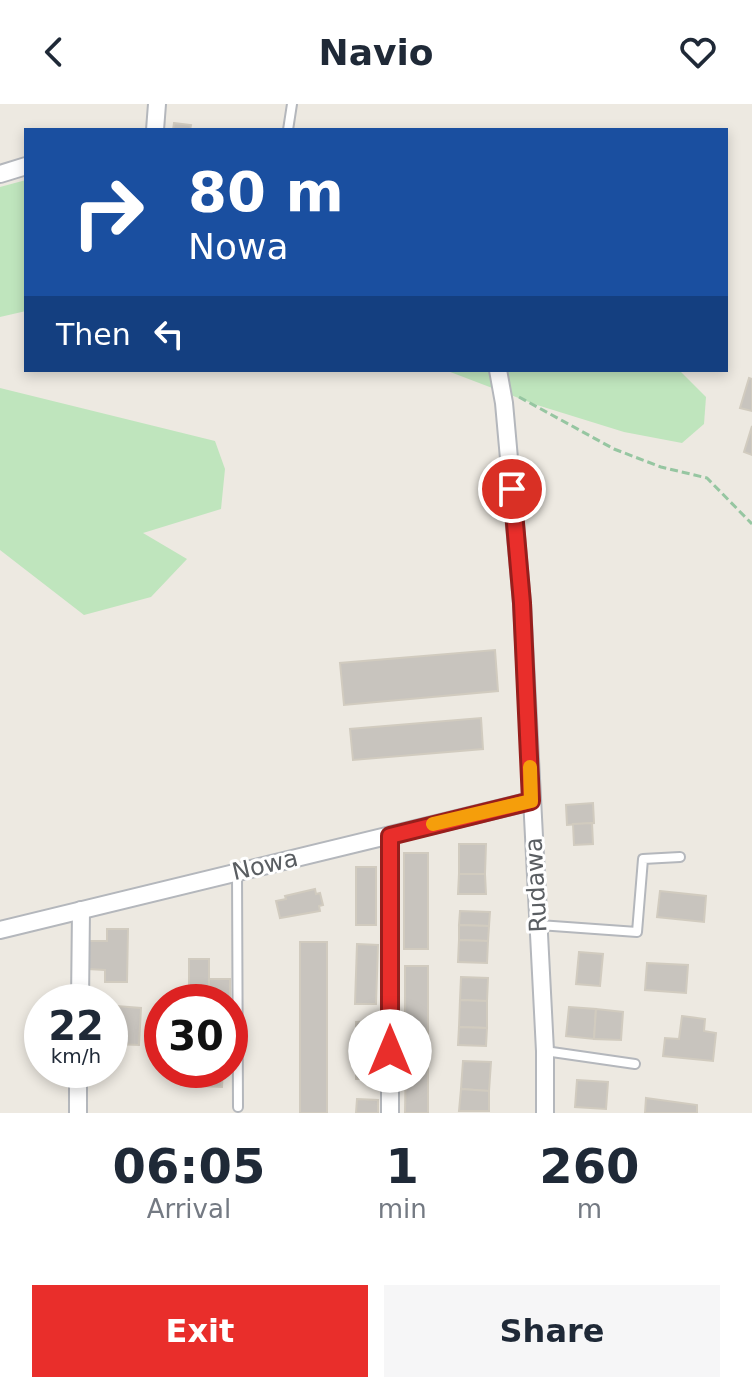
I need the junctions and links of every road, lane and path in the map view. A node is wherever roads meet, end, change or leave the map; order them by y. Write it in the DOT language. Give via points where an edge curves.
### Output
graph roads {
  1 [pos="157,104"];
  2 [pos="292,104"];
  3 [pos="155,128"];
  4 [pos="288,128"];
  5 [pos="24,167"];
  6 [pos="0,174"];
  7 [pos="498,372"];
  8 [pos="502,388"];
  9 [pos="752,524"];
  10 [pos="531,801"];
  11 [pos="390,836"];
  12 [pos="680,857"];
  13 [pos="237,871"];
  14 [pos="81,910"];
  15 [pos="538,925"];
  16 [pos="0,930"];
  17 [pos="80,984"];
  18 [pos="545,1051"];
  19 [pos="635,1064"];
  20 [pos="78,1088"];
  21 [pos="238,1107"];
  22 [pos="78,1113"];
  23 [pos="390,1113"];
  24 [pos="545,1113"];
  1 -- 3 [label="street"];
  2 -- 4 [label="lane"];
  5 -- 6 [label="street"];
  7 -- 8 [label="street, Rudawa"];
  8 -- 9 [label="path" via="614,449 707,478"];
  8 -- 10 [label="street, Rudawa" via="522,603"];
  10 -- 11 [label="street, Nowa"];
  10 -- 15 [label="street, Rudawa"];
  11 -- 13 [label="street, Nowa"];
  11 -- 23 [label="street"];
  12 -- 15 [label="lane" via="643,859 637,932"];
  13 -- 14 [label="street, Nowa"];
  13 -- 21 [label="lane"];
  14 -- 16 [label="street, Nowa"];
  14 -- 17 [label="street"];
  15 -- 18 [label="street, Rudawa"];
  18 -- 19 [label="lane"];
  18 -- 24 [label="street, Rudawa"];
  20 -- 22 [label="street"];
}
